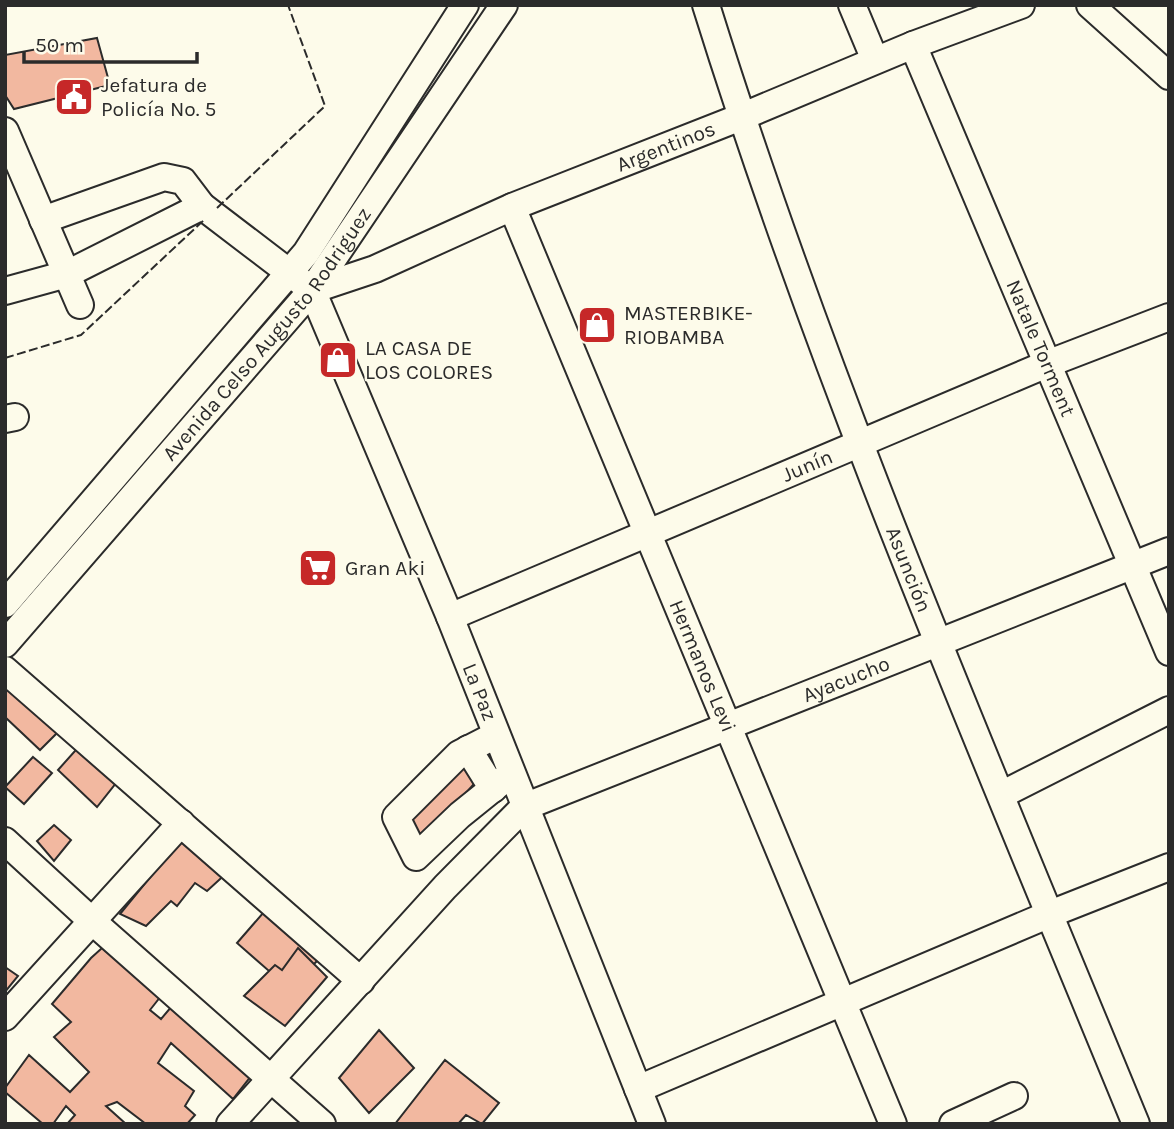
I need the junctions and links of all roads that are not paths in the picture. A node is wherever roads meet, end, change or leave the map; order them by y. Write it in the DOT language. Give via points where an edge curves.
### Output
graph roads {
  1 [pos="505,5"];
  2 [pos="706,5"];
  3 [pos="852,5"];
  4 [pos="1021,5"];
  5 [pos="1090,5"];
  6 [pos="458,9"];
  7 [pos="913,45"];
  8 [pos="875,60"];
  9 [pos="1169,76"];
  10 [pos="741,117"];
  11 [pos="5,131"];
  12 [pos="202,206"];
  13 [pos="512,207"];
  14 [pos="43,219"];
  15 [pos="288,273"];
  16 [pos="67,274"];
  17 [pos="312,290"];
  18 [pos="5,291"];
  19 [pos="80,305"];
  20 [pos="1169,317"];
  21 [pos="1047,364"];
  22 [pos="859,443"];
  23 [pos="648,533"];
  24 [pos="1169,551"];
  25 [pos="1132,565"];
  26 [pos="5,604"];
  27 [pos="450,617"];
  28 [pos="938,642"];
  29 [pos="5,644"];
  30 [pos="1169,652"];
  31 [pos="5,670"];
  32 [pos="1169,710"];
  33 [pos="728,726"];
  34 [pos="496,735"];
  35 [pos="468,749"];
  36 [pos="502,781"];
  37 [pos="1001,795"];
  38 [pos="524,807"];
  39 [pos="181,823"];
  40 [pos="5,841"];
  41 [pos="416,857"];
  42 [pos="1169,867"];
  43 [pos="445,887"];
  44 [pos="1050,914"];
  45 [pos="92,921"];
  46 [pos="361,981"];
  47 [pos="842,1003"];
  48 [pos="5,1017"];
  49 [pos="271,1077"];
  50 [pos="638,1089"];
  51 [pos="1014,1096"];
  52 [pos="230,1124"];
  53 [pos="322,1124"];
  54 [pos="652,1124"];
  55 [pos="893,1124"];
  56 [pos="953,1124"];
  57 [pos="1136,1124"];
  1 -- 17 [label="street, Avenida Celso Augusto Rodriguez"];
  2 -- 10 [label="street, Asunción"];
  3 -- 8 [label="street"];
  4 -- 7 [label="street, Argentinos"];
  5 -- 9 [label="street"];
  6 -- 15 [label="street, Avenida Celso Augusto Rodriguez" via="350,187"];
  7 -- 8 [label="street, Argentinos"];
  7 -- 21 [label="street, Natale Torment"];
  8 -- 10 [label="street, Argentinos"];
  10 -- 13 [label="street, Argentinos"];
  10 -- 22 [label="street, Asunción"];
  11 -- 14 [label="street"];
  12 -- 14 [label="street" via="183,181 164,177"];
  12 -- 15 [label="street"];
  12 -- 16 [label="street"];
  13 -- 17 [label="street, Argentinos" via="375,269"];
  13 -- 23 [label="street, Hermanos Levi"];
  14 -- 16 [label="street"];
  15 -- 17 [label="street"];
  15 -- 26 [label="street, Avenida Celso Augusto Rodriguez"];
  16 -- 18 [label="street"];
  16 -- 19 [label="street"];
  17 -- 27 [label="street, La Paz"];
  17 -- 29 [label="street, Avenida Celso Augusto Rodriguez"];
  20 -- 21 [label="street, Junín"];
  21 -- 22 [label="street, Junín"];
  21 -- 25 [label="street, Natale Torment"];
  22 -- 23 [label="street, Junín"];
  22 -- 28 [label="street, Asunción"];
  23 -- 27 [label="street, Junín"];
  23 -- 33 [label="street, Hermanos Levi"];
  24 -- 25 [label="street, Ayacucho"];
  25 -- 28 [label="street, Ayacucho"];
  25 -- 30 [label="street, Natale Torment"];
  27 -- 34 [label="street, La Paz"];
  28 -- 33 [label="street, Ayacucho"];
  28 -- 37 [label="street, Asunción"];
  31 -- 39 [label="street"];
  32 -- 37 [label="street"];
  33 -- 38 [label="street, Ayacucho"];
  33 -- 47 [label="street, Hermanos Levi"];
  34 -- 35 [label="street"];
  34 -- 36 [label="street, La Paz"];
  35 -- 36 [label="street"];
  35 -- 41 [label="street" via="396,817"];
  36 -- 38 [label="street, La Paz"];
  36 -- 41 [label="street"];
  37 -- 44 [label="street, Asunción"];
  38 -- 43 [label="street"];
  38 -- 50 [label="street, La Paz"];
  39 -- 45 [label="street"];
  39 -- 46 [label="street"];
  40 -- 45 [label="street"];
  41 -- 43 [label="street"];
  42 -- 44 [label="street"];
  43 -- 46 [label="street"];
  44 -- 47 [label="street"];
  44 -- 57 [label="street, Asunción"];
  45 -- 48 [label="street"];
  45 -- 49 [label="street"];
  46 -- 49 [label="street"];
  47 -- 50 [label="street"];
  47 -- 55 [label="street, Hermanos Levi"];
  49 -- 52 [label="street"];
  49 -- 53 [label="street"];
  50 -- 54 [label="street, La Paz"];
  51 -- 56 [label="street"];
}
